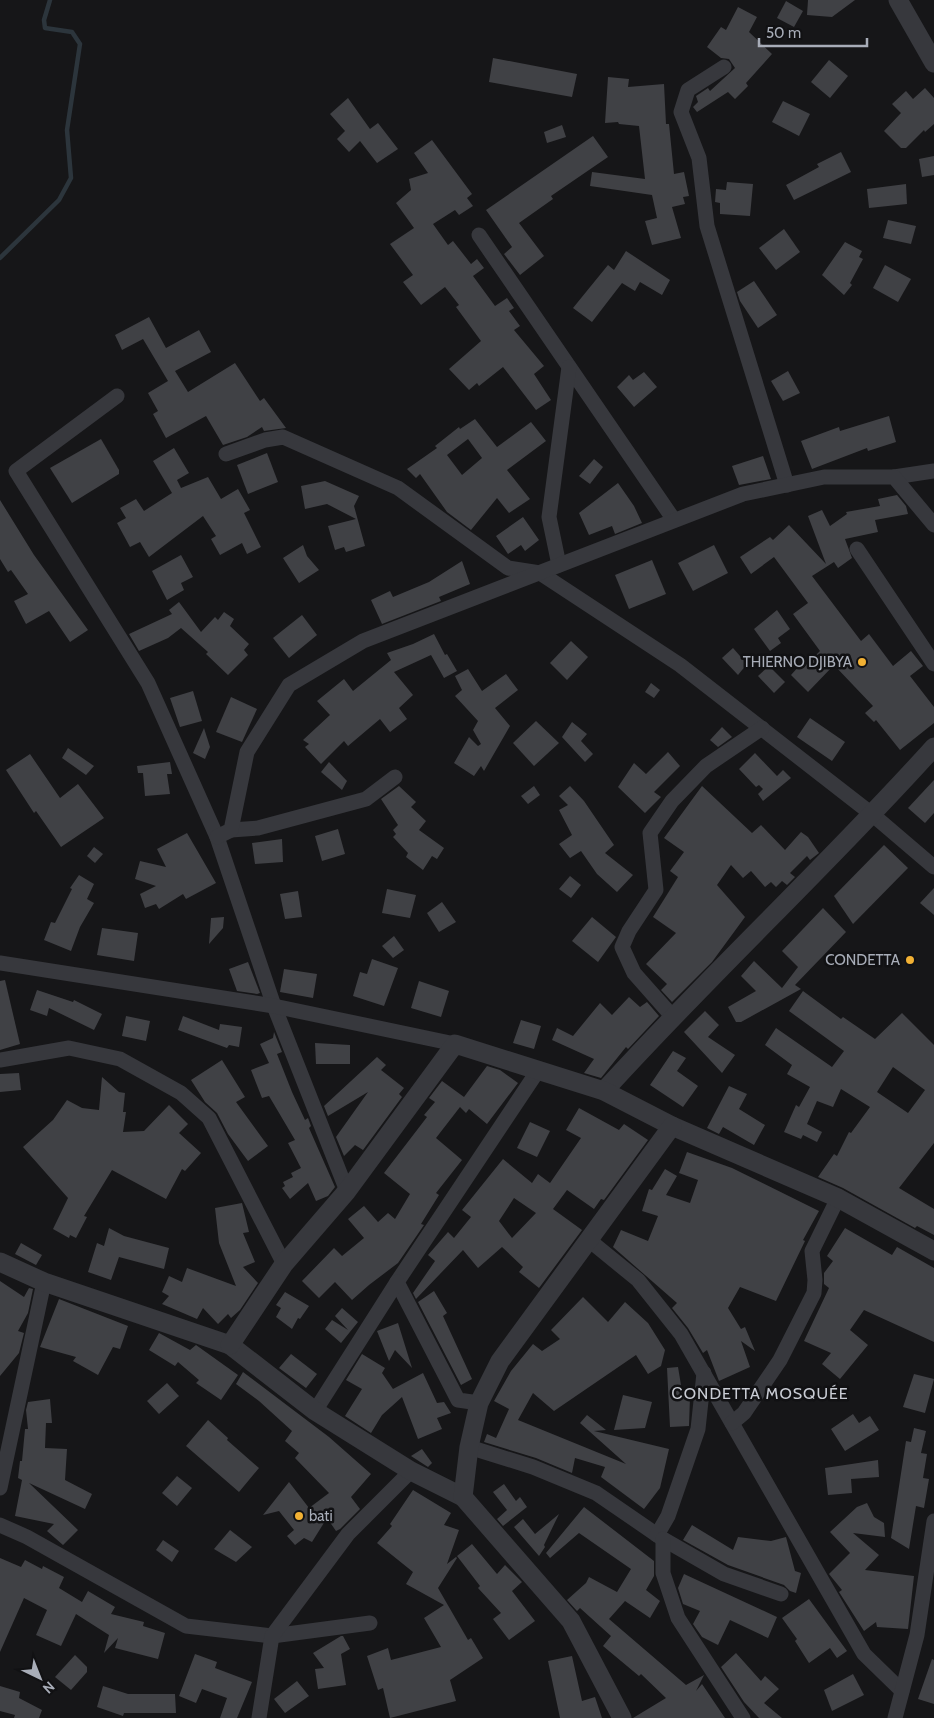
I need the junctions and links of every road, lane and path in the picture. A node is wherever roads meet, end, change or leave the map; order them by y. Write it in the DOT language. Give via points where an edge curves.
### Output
graph roads {
  1 [pos="898,0"];
  2 [pos="934,62"];
  3 [pos="724,67"];
  4 [pos="479,235"];
  5 [pos="569,367"];
  6 [pos="117,396"];
  7 [pos="226,454"];
  8 [pos="934,471"];
  9 [pos="894,477"];
  10 [pos="787,485"];
  11 [pos="674,520"];
  12 [pos="934,524"];
  13 [pos="856,550"];
  14 [pos="559,564"];
  15 [pos="540,573"];
  16 [pos="934,664"];
  17 [pos="762,728"];
  18 [pos="934,747"];
  19 [pos="395,777"];
  20 [pos="873,815"];
  21 [pos="231,830"];
  22 [pos="217,837"];
  23 [pos="934,867"];
  24 [pos="0,963"];
  25 [pos="274,1006"];
  26 [pos="672,1016"];
  27 [pos="455,1044"];
  28 [pos="0,1060"];
  29 [pos="539,1069"];
  30 [pos="604,1090"];
  31 [pos="672,1126"];
  32 [pos="347,1191"];
  33 [pos="838,1198"];
  34 [pos="589,1240"];
  35 [pos="934,1251"];
  36 [pos="0,1262"];
  37 [pos="284,1264"];
  38 [pos="44,1282"];
  39 [pos="398,1282"];
  40 [pos="230,1345"];
  41 [pos="704,1373"];
  42 [pos="479,1403"];
  43 [pos="316,1411"];
  44 [pos="732,1423"];
  45 [pos="469,1447"];
  46 [pos="411,1471"];
  47 [pos="0,1488"];
  48 [pos="463,1497"];
  49 [pos="934,1521"];
  50 [pos="0,1525"];
  51 [pos="660,1537"];
  52 [pos="781,1594"];
  53 [pos="370,1623"];
  54 [pos="272,1636"];
  55 [pos="902,1691"];
  56 [pos="259,1718"];
  57 [pos="622,1718"];
  58 [pos="743,1718"];
  59 [pos="895,1718"];
  1 -- 2 [label="street"];
  3 -- 10 [label="street" via="688,90 681,112 699,158 706,226"];
  4 -- 5 [label="street"];
  5 -- 11 [label="street"];
  5 -- 14 [label="street" via="549,517"];
  6 -- 22 [label="street" via="16,471 148,683"];
  7 -- 15 [label="street" via="283,437 398,488 508,568"];
  8 -- 9 [label="street"];
  9 -- 10 [label="street" via="824,477"];
  9 -- 12 [label="street"];
  10 -- 11 [label="street" via="743,494"];
  11 -- 14 [label="street"];
  13 -- 16 [label="street"];
  14 -- 15 [label="street"];
  15 -- 17 [label="street" via="680,665"];
  15 -- 21 [label="street" via="363,641 290,685 247,752"];
  17 -- 20 [label="street"];
  17 -- 26 [label="street" via="706,766 672,801 650,833 656,890 622,947 634,973"];
  18 -- 20 [label="street"];
  19 -- 21 [label="street" via="366,799 258,828"];
  20 -- 23 [label="street"];
  20 -- 26 [label="street"];
  21 -- 22 [label="street"];
  22 -- 25 [label="street"];
  24 -- 25 [label="street"];
  25 -- 27 [label="street"];
  25 -- 32 [label="street"];
  26 -- 30 [label="street"];
  27 -- 29 [label="street"];
  27 -- 32 [label="street"];
  28 -- 37 [label="street" via="69,1048 120,1059 181,1093 210,1118"];
  29 -- 30 [label="street"];
  29 -- 39 [label="street"];
  30 -- 31 [label="street"];
  31 -- 33 [label="street"];
  31 -- 34 [label="street"];
  32 -- 37 [label="street"];
  33 -- 35 [label="street"];
  33 -- 44 [label="street" via="812,1251 814,1293 780,1360 744,1413"];
  34 -- 41 [label="street" via="638,1280 681,1334"];
  34 -- 42 [label="street" via="500,1361"];
  36 -- 38 [label="street"];
  37 -- 40 [label="street"];
  38 -- 40 [label="street"];
  38 -- 47 [label="street"];
  39 -- 42 [label="street" via="458,1400"];
  39 -- 43 [label="street"];
  40 -- 43 [label="street"];
  41 -- 44 [label="street"];
  41 -- 51 [label="street" via="698,1429"];
  42 -- 45 [label="street"];
  43 -- 46 [label="street"];
  44 -- 55 [label="street" via="864,1654"];
  45 -- 48 [label="street"];
  45 -- 51 [label="street" via="533,1467 596,1493"];
  46 -- 48 [label="street"];
  46 -- 54 [label="street" via="348,1534"];
  48 -- 57 [label="street" via="571,1621"];
  49 -- 55 [label="street" via="917,1635"];
  50 -- 54 [label="street" via="186,1626"];
  51 -- 52 [label="street" via="724,1574"];
  51 -- 58 [label="street" via="663,1573 678,1618"];
  53 -- 54 [label="street"];
  54 -- 56 [label="street"];
  55 -- 59 [label="street"];
}
